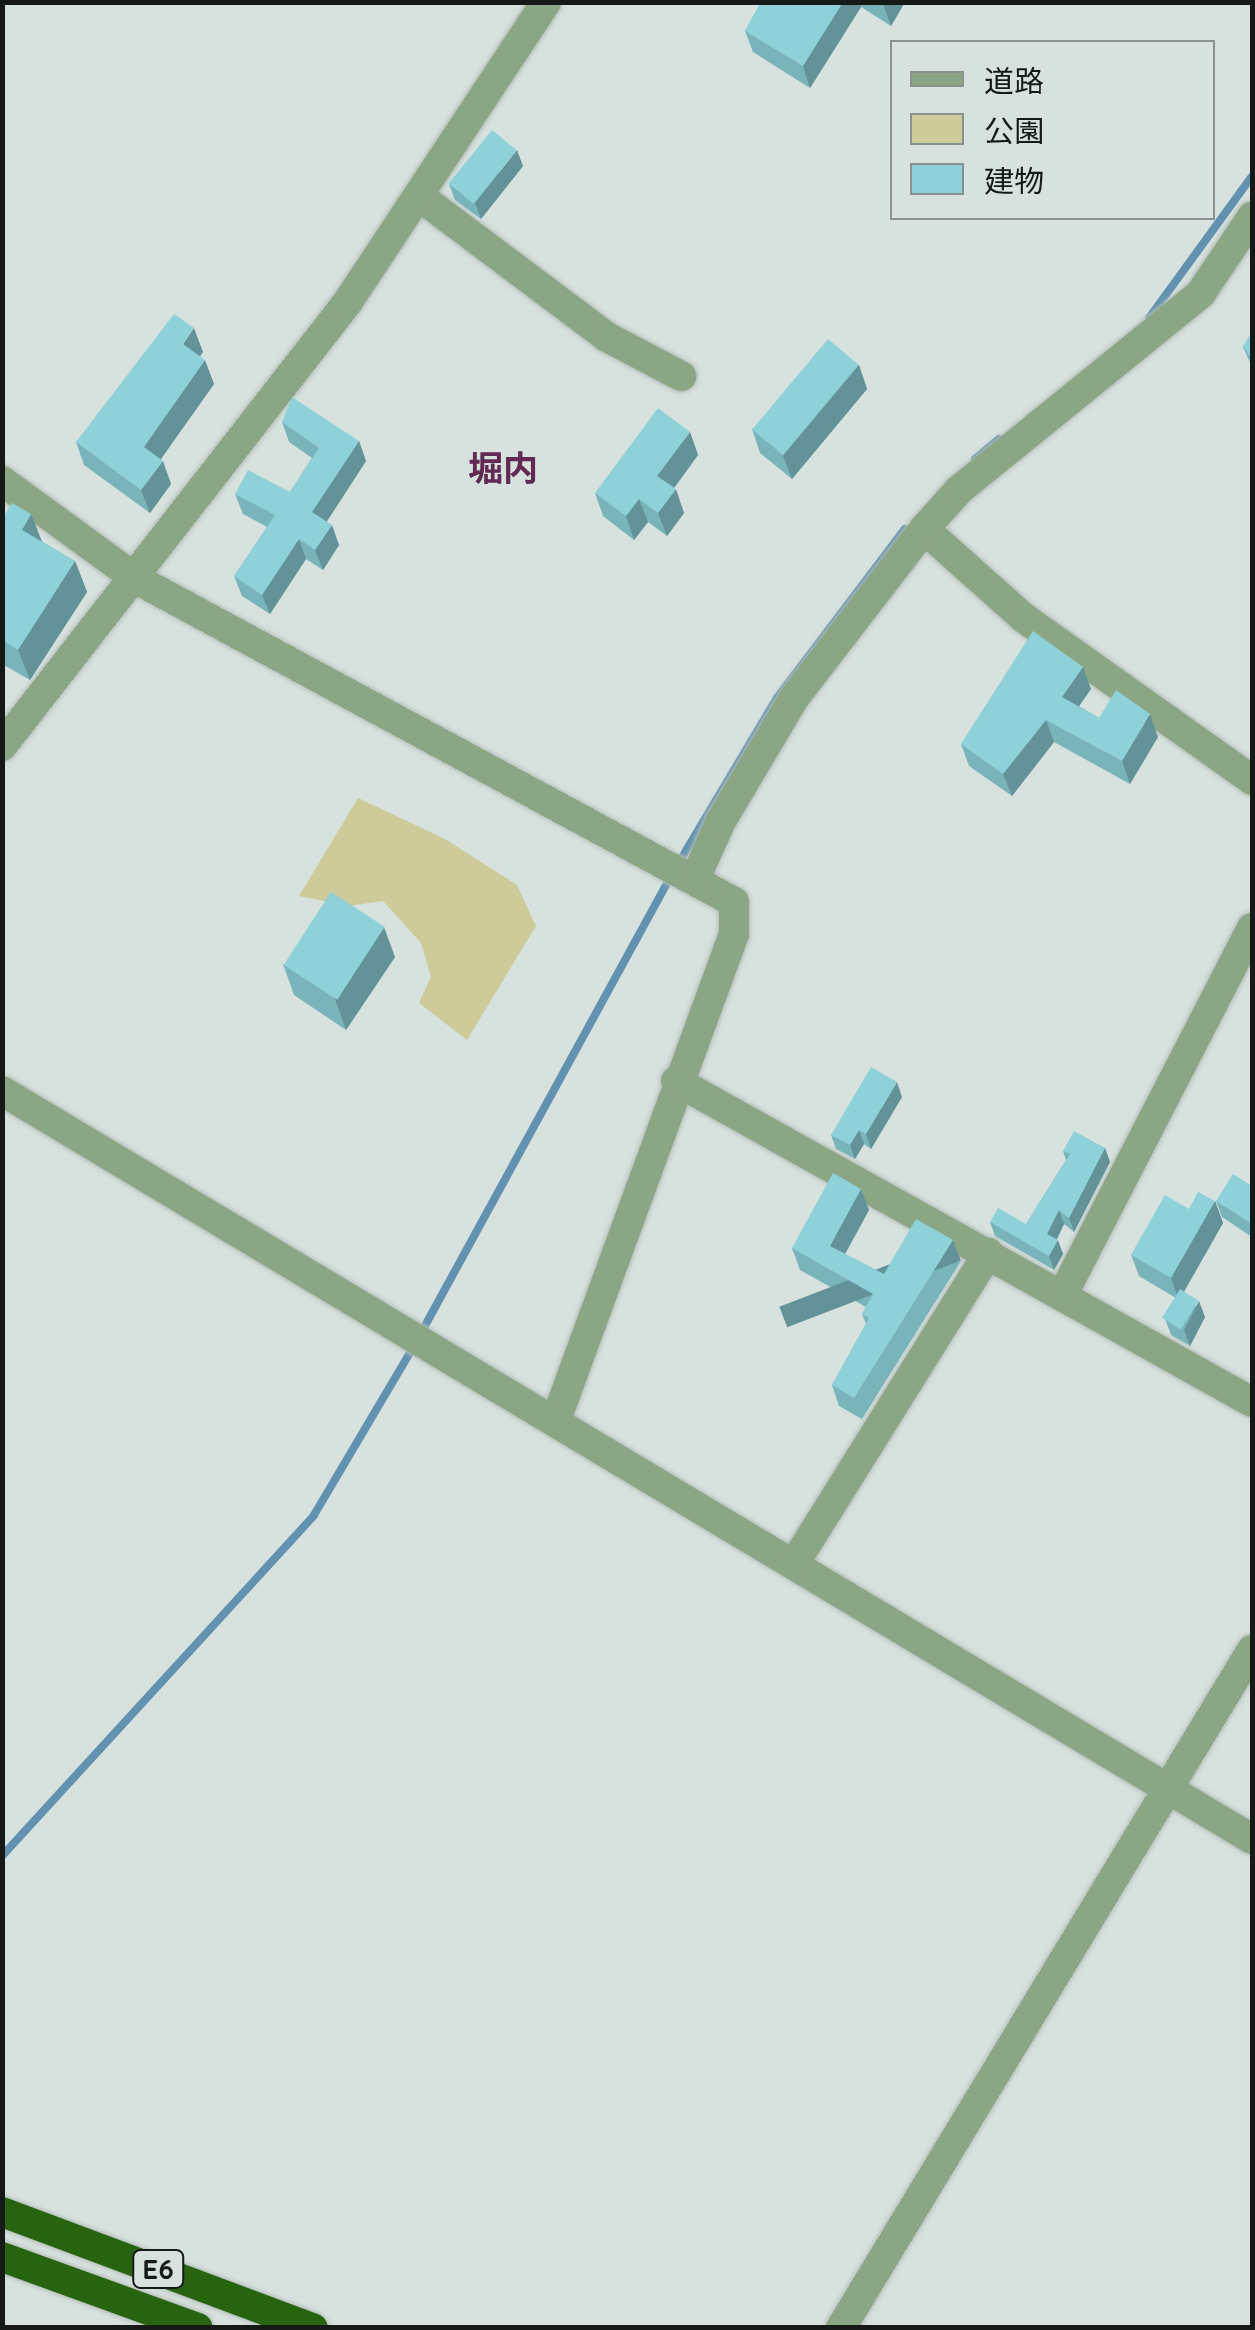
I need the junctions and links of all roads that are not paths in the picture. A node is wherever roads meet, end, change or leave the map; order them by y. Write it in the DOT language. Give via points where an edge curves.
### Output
graph roads {
  1 [pos="546,2"];
  2 [pos="419,196"];
  3 [pos="1252,217"];
  4 [pos="680,376"];
  5 [pos="2,481"];
  6 [pos="924,529"];
  7 [pos="138,580"];
  8 [pos="2,746"];
  9 [pos="1252,780"];
  10 [pos="683,873"];
  11 [pos="1252,928"];
  12 [pos="676,1081"];
  13 [pos="2,1090"];
  14 [pos="988,1253"];
  15 [pos="1062,1294"];
  16 [pos="1252,1402"];
  17 [pos="557,1417"];
  18 [pos="794,1564"];
  19 [pos="1252,1650"];
  20 [pos="1170,1790"];
  21 [pos="1252,1839"];
  22 [pos="2,2212"];
  23 [pos="2,2256"];
  24 [pos="198,2328"];
  25 [pos="313,2328"];
  26 [pos="841,2328"];
  1 -- 2 [label="street"];
  2 -- 4 [label="street" via="607,337"];
  2 -- 7 [label="street" via="347,304"];
  3 -- 6 [label="street" via="1201,293 959,490"];
  5 -- 7 [label="street"];
  6 -- 9 [label="street" via="1024,618"];
  6 -- 10 [label="street" via="794,698"];
  7 -- 8 [label="street"];
  7 -- 10 [label="street"];
  10 -- 12 [label="street" via="734,902 734,934"];
  11 -- 15 [label="street"];
  12 -- 14 [label="street"];
  12 -- 17 [label="street"];
  13 -- 17 [label="street"];
  14 -- 15 [label="street"];
  14 -- 18 [label="street"];
  15 -- 16 [label="street"];
  17 -- 18 [label="street"];
  18 -- 20 [label="street"];
  19 -- 20 [label="street"];
  20 -- 21 [label="street"];
  20 -- 26 [label="street"];
  22 -- 25 [label="highway, E6"];
  23 -- 24 [label="highway, E6"];
}
